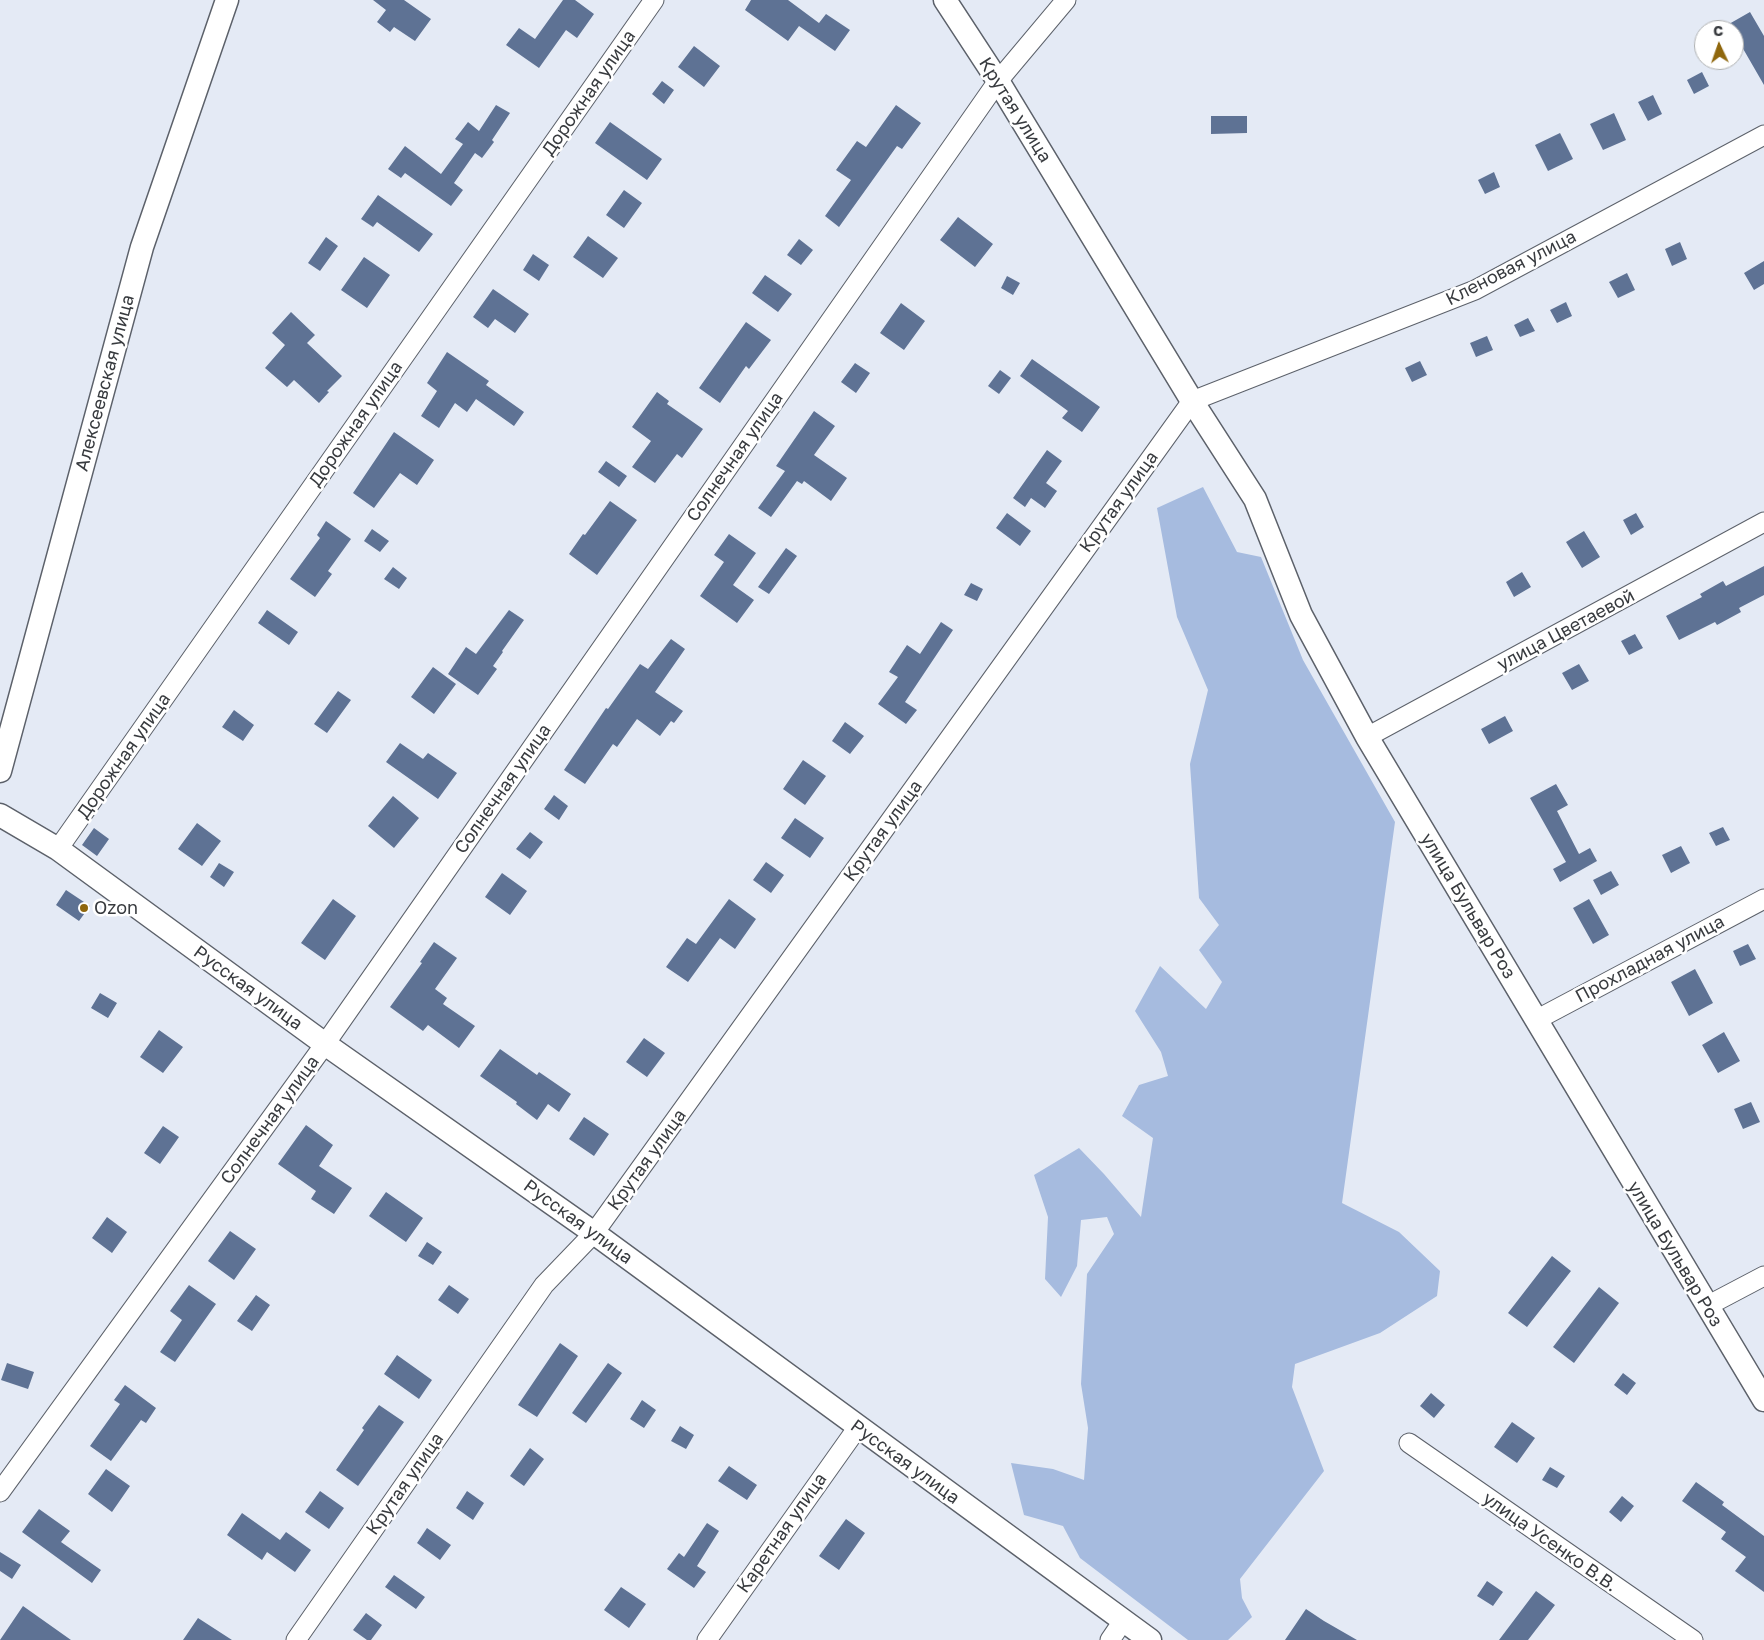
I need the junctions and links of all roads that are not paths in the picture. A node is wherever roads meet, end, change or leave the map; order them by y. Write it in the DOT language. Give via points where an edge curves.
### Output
graph roads {
  1 [pos="227,0"];
  2 [pos="654,0"];
  3 [pos="945,0"];
  4 [pos="1066,0"];
  5 [pos="998,81"];
  6 [pos="1764,135"];
  7 [pos="1192,402"];
  8 [pos="1764,522"];
  9 [pos="1367,737"];
  10 [pos="0,771"];
  11 [pos="0,815"];
  12 [pos="58,848"];
  13 [pos="1764,899"];
  14 [pos="1536,1020"];
  15 [pos="325,1044"];
  16 [pos="594,1233"];
  17 [pos="1764,1276"];
  18 [pos="1707,1306"];
  19 [pos="1764,1400"];
  20 [pos="858,1427"];
  21 [pos="1409,1443"];
  22 [pos="0,1492"];
  23 [pos="1123,1621"];
  24 [pos="296,1640"];
  25 [pos="707,1640"];
  26 [pos="1110,1640"];
  27 [pos="1150,1640"];
  28 [pos="1693,1640"];
  1 -- 10 [label="street, Алексеевская улица" via="142,247"];
  2 -- 12 [label="street, Дорожная улица"];
  3 -- 5 [label="street, Крутая улица"];
  4 -- 5 [label="street, Солнечная улица"];
  5 -- 7 [label="street, Крутая улица"];
  5 -- 15 [label="street, Солнечная улица"];
  6 -- 7 [label="street, Кленовая улица" via="1475,290"];
  7 -- 9 [label="street, улица Бульвар Роз" via="1255,499 1301,615"];
  7 -- 16 [label="street, Крутая улица"];
  8 -- 9 [label="street, улица Цветаевой"];
  9 -- 14 [label="street, улица Бульвар Роз"];
  11 -- 12 [label="street, Русская улица"];
  12 -- 15 [label="street, Русская улица"];
  13 -- 14 [label="street, Прохладная улица"];
  14 -- 18 [label="street, улица Бульвар Роз"];
  15 -- 16 [label="street, Русская улица"];
  15 -- 22 [label="street, Солнечная улица"];
  16 -- 20 [label="street, Русская улица"];
  16 -- 24 [label="street, Крутая улица" via="544,1285"];
  17 -- 18 [label="street"];
  18 -- 19 [label="street, улица Бульвар Роз"];
  20 -- 23 [label="street, Русская улица"];
  20 -- 25 [label="street, Каретная улица"];
  21 -- 28 [label="street, улица Усенко В.В."];
  23 -- 26 [label="street"];
  23 -- 27 [label="street, Русская улица"];
}
